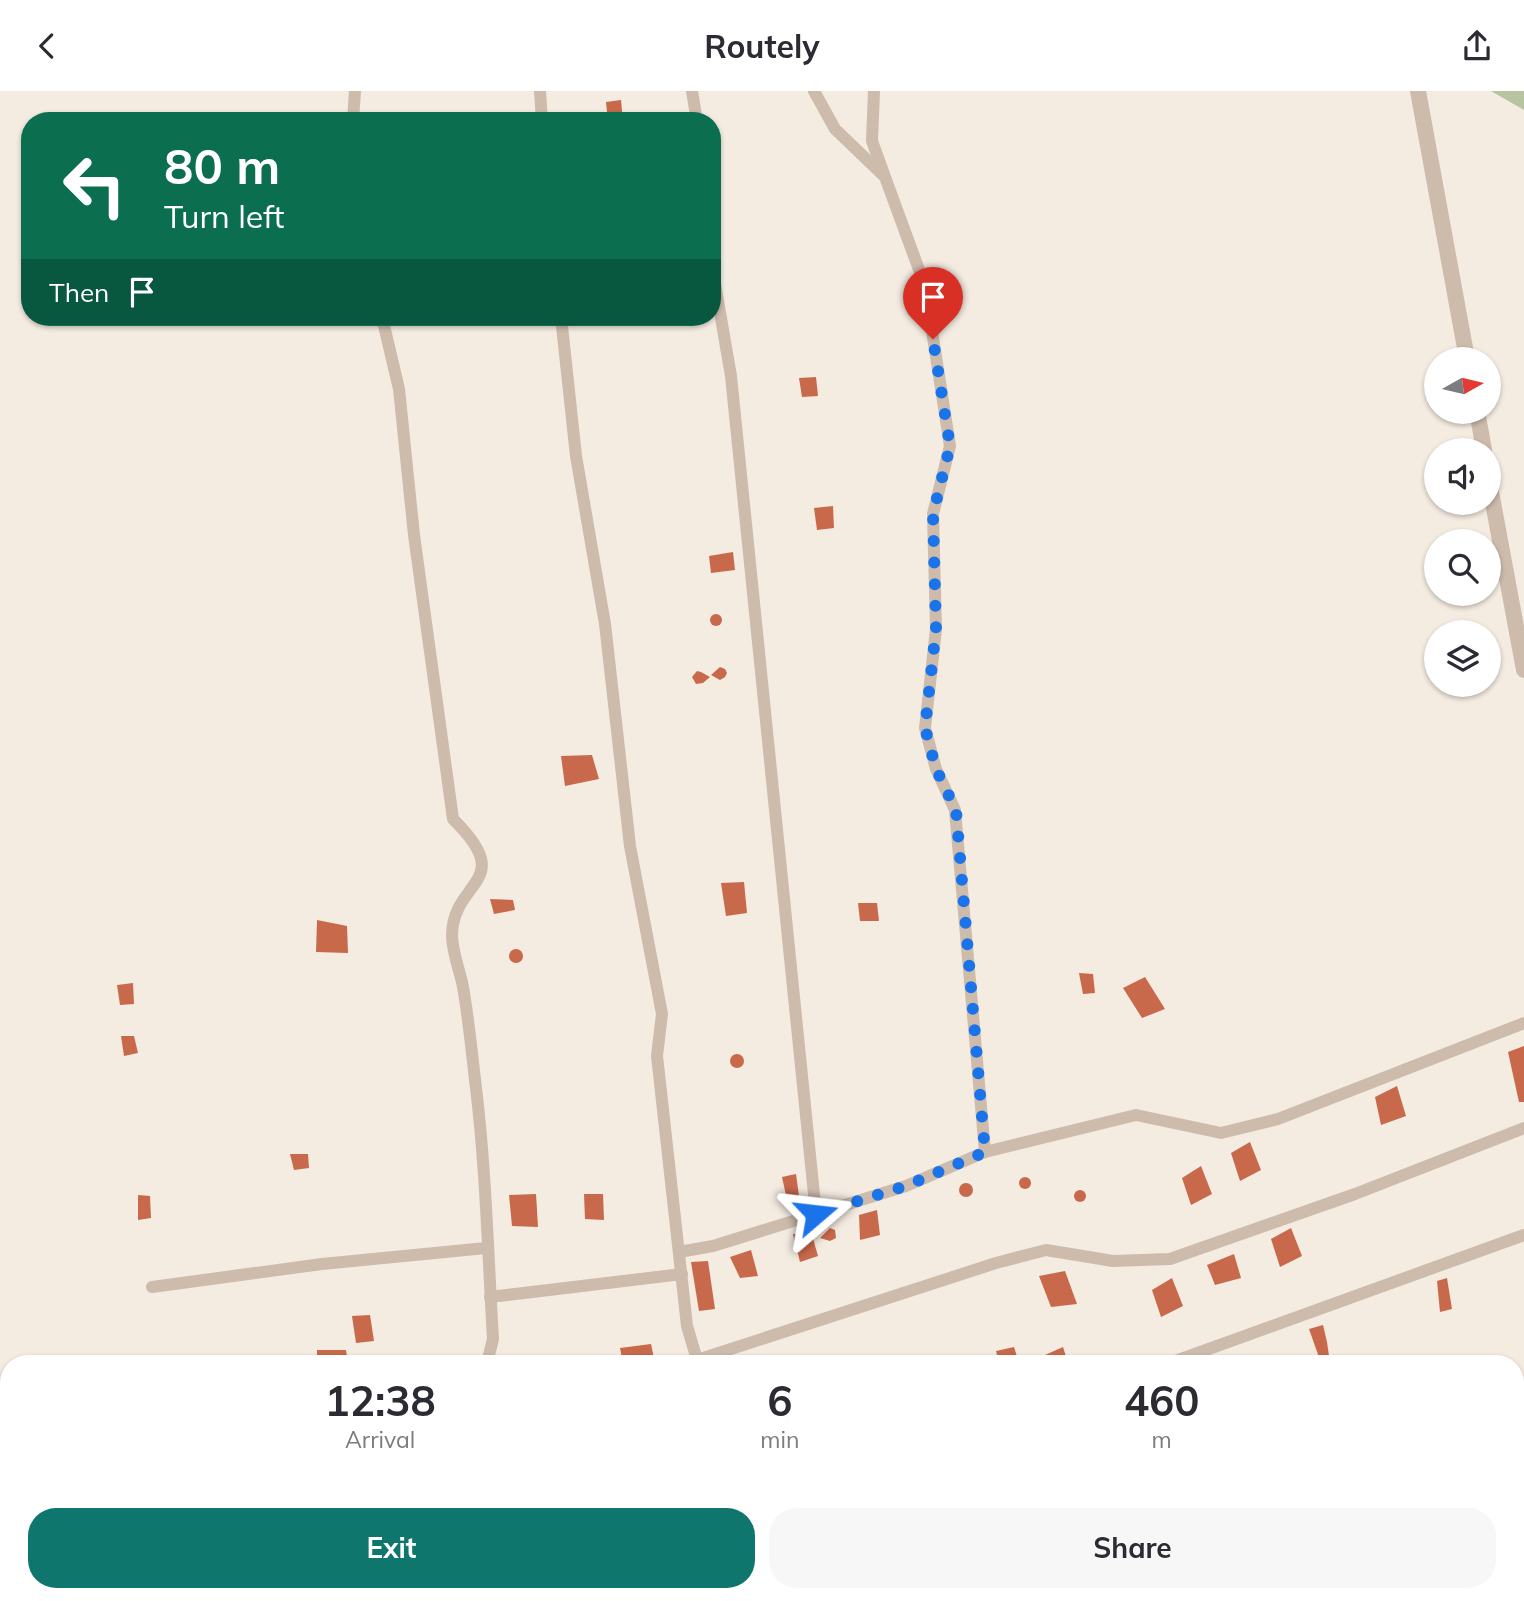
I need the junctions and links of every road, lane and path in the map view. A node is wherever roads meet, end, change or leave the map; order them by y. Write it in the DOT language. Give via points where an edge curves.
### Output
graph roads {
  1 [pos="355,91"];
  2 [pos="540,91"];
  3 [pos="692,91"];
  4 [pos="814,91"];
  5 [pos="874,91"];
  6 [pos="1418,91"];
  7 [pos="354,112"];
  8 [pos="541,112"];
  9 [pos="696,112"];
  10 [pos="885,177"];
  11 [pos="721,319"];
  12 [pos="384,326"];
  13 [pos="562,326"];
  14 [pos="1465,347"];
  15 [pos="1495,515"];
  16 [pos="1524,670"];
  17 [pos="1524,1023"];
  18 [pos="1524,1128"];
  19 [pos="985,1152"];
  20 [pos="816,1214"];
  21 [pos="1524,1235"];
  22 [pos="486,1248"];
  23 [pos="680,1252"];
  24 [pos="682,1273"];
  25 [pos="152,1287"];
  26 [pos="490,1297"];
  27 [pos="489,1355"];
  28 [pos="695,1355"];
  29 [pos="715,1355"];
  30 [pos="1192,1355"];
  1 -- 7 [label="street"];
  2 -- 8 [label="street"];
  3 -- 9 [label="street"];
  4 -- 10 [label="street" via="835,129"];
  5 -- 10 [label="street" via="872,141"];
  6 -- 14 [label="street"];
  10 -- 19 [label="street" via="925,286 950,446 933,514 936,629 925,728 936,769 956,810"];
  11 -- 20 [label="street" via="733,390"];
  12 -- 22 [label="street" via="399,389 453,819 472,838 482,858 482,874 455,918 452,936 478,1109"];
  13 -- 23 [label="street" via="576,456 605,624 630,846 662,1014 657,1056"];
  15 -- 16 [label="street"];
  17 -- 19 [label="street" via="1278,1119 1221,1133 1136,1115"];
  18 -- 29 [label="street" via="1170,1259 1112,1261 1046,1250 996,1262"];
  19 -- 20 [label="street" via="906,1186"];
  20 -- 23 [label="street"];
  21 -- 30 [label="street"];
  22 -- 25 [label="street"];
  22 -- 26 [label="street"];
  23 -- 24 [label="street"];
  24 -- 26 [label="street"];
  24 -- 28 [label="street" via="687,1326"];
  26 -- 27 [label="street" via="493,1339"];
}
